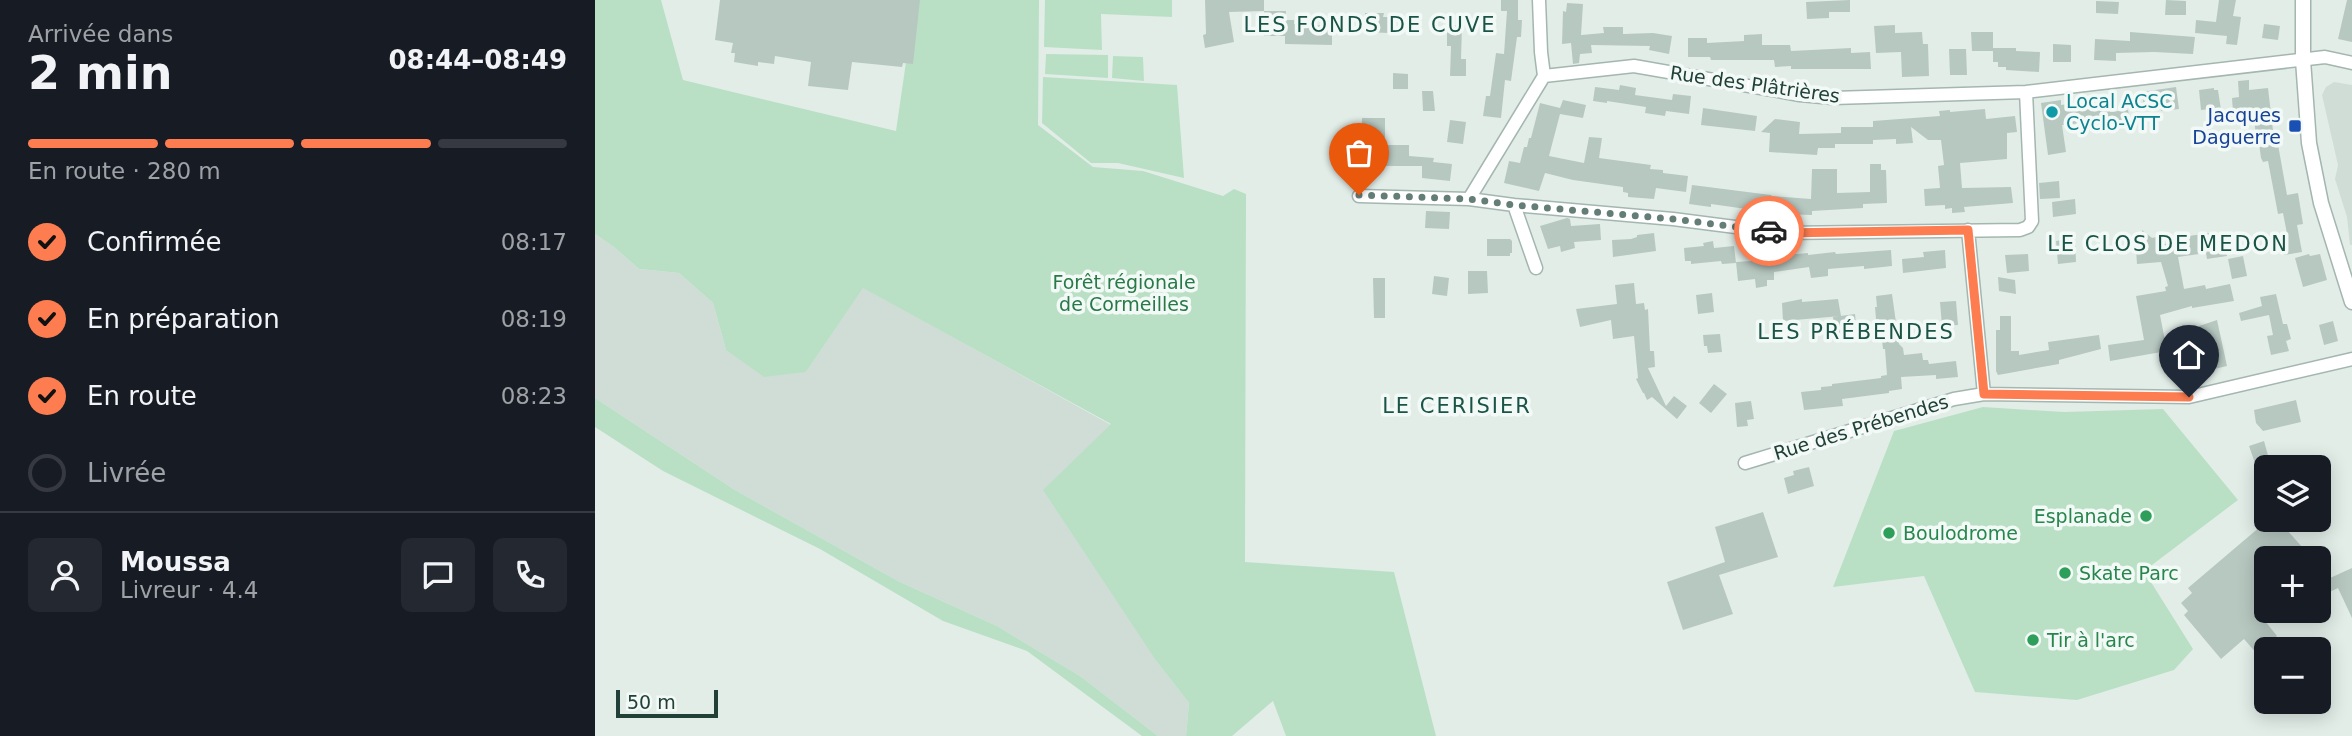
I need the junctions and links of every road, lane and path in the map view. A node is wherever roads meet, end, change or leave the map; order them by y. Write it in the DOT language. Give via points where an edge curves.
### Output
graph roads {
  1 [pos="1539,0"];
  2 [pos="2298,2"];
  3 [pos="2303,60"];
  4 [pos="2352,62"];
  5 [pos="1544,76"];
  6 [pos="2026,92"];
  7 [pos="1359,195"];
  8 [pos="1469,199"];
  9 [pos="1514,205"];
  10 [pos="1968,230"];
  11 [pos="1536,268"];
  12 [pos="2352,302"];
  13 [pos="2352,359"];
  14 [pos="1984,394"];
  15 [pos="1745,463"];
  1 -- 5 [label="street"];
  2 -- 3 [label="street"];
  3 -- 4 [label="street, Rue des Plâtrières" via="2325,57"];
  3 -- 6 [label="street, Rue des Plâtrières"];
  3 -- 12 [label="street" via="2311,155"];
  5 -- 6 [label="street, Rue des Plâtrières" via="1634,66 1833,98"];
  5 -- 8 [label="street"];
  6 -- 10 [label="street" via="2032,221 2020,230"];
  7 -- 8 [label="street"];
  8 -- 9 [label="street"];
  9 -- 10 [label="street" via="1782,233"];
  9 -- 11 [label="street"];
  10 -- 14 [label="street"];
  13 -- 14 [label="street, Rue des Prébendes" via="2189,397"];
  14 -- 15 [label="street, Rue des Prébendes" via="1954,398"];
}
